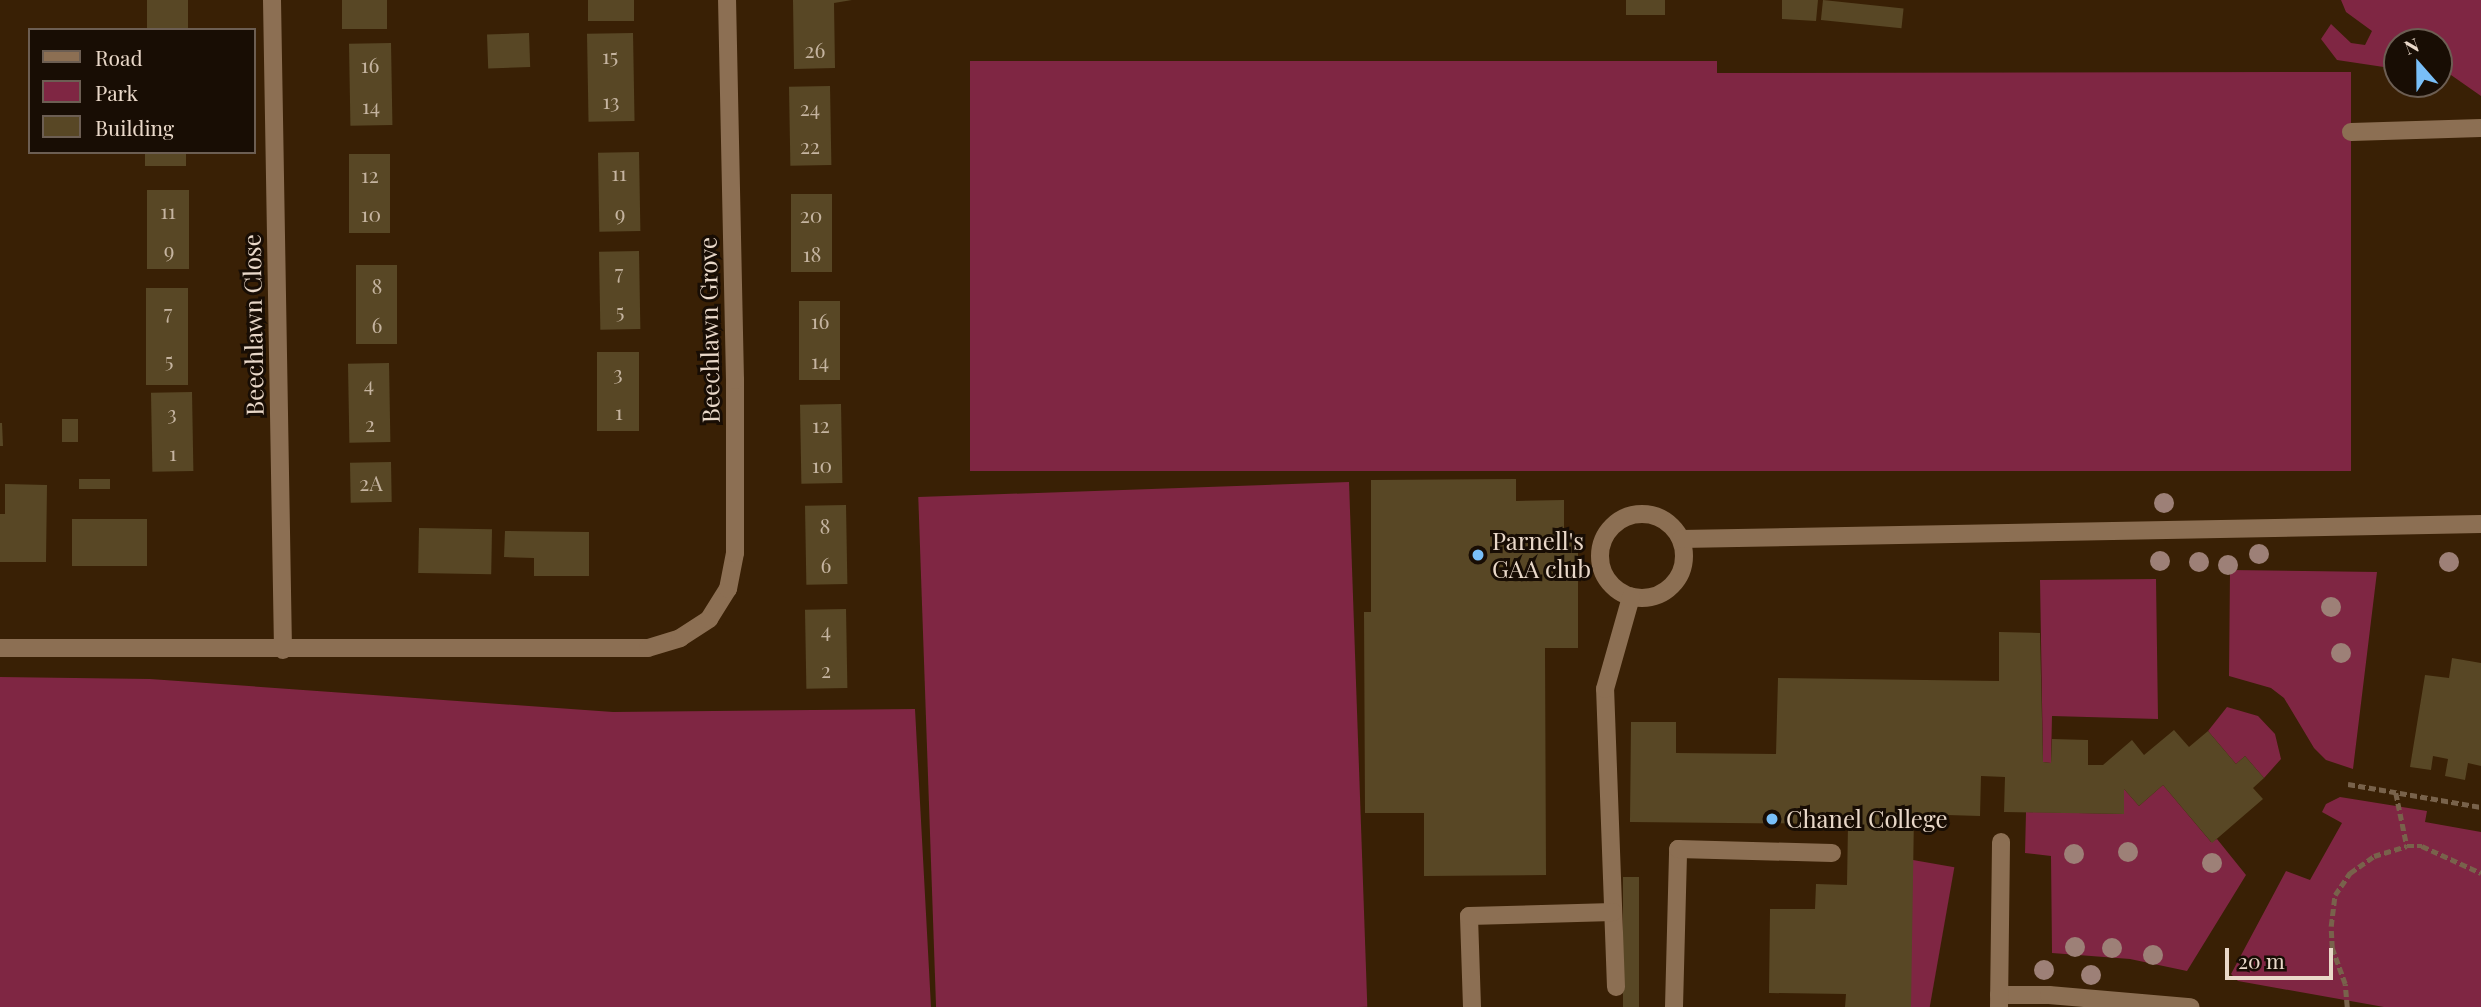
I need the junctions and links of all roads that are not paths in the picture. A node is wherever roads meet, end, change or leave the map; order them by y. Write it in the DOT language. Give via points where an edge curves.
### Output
graph roads {
  1 [pos="272,0"];
  2 [pos="727,0"];
  3 [pos="2481,128"];
  4 [pos="2351,132"];
  5 [pos="2481,524"];
  6 [pos="1681,539"];
  7 [pos="1631,597"];
  8 [pos="0,648"];
  9 [pos="283,650"];
  10 [pos="2001,842"];
  11 [pos="1832,853"];
  12 [pos="1613,912"];
  13 [pos="1616,987"];
  14 [pos="1999,1001"];
  15 [pos="1472,1007"];
  16 [pos="1674,1007"];
  17 [pos="2190,1007"];
  1 -- 9 [label="street, Beechlawn Close"];
  2 -- 9 [label="street, Beechlawn Grove" via="736,380 735,554 728,589 709,619 680,638 648,648"];
  3 -- 4 [label="street"];
  5 -- 6 [label="street"];
  6 -- 7 [label="street" via="1684,566 1678,578 1658,595"];
  6 -- 7 [label="street" via="1673,527 1648,514 1634,514 1610,529 1603,541 1602,569 1618,591"];
  7 -- 12 [label="street" via="1605,689"];
  8 -- 9 [label="street, Beechlawn Grove"];
  10 -- 14 [label="street"];
  11 -- 16 [label="street" via="1678,849"];
  12 -- 13 [label="street"];
  12 -- 15 [label="street" via="1469,916"];
  14 -- 17 [label="street" via="2049,995"];
}
